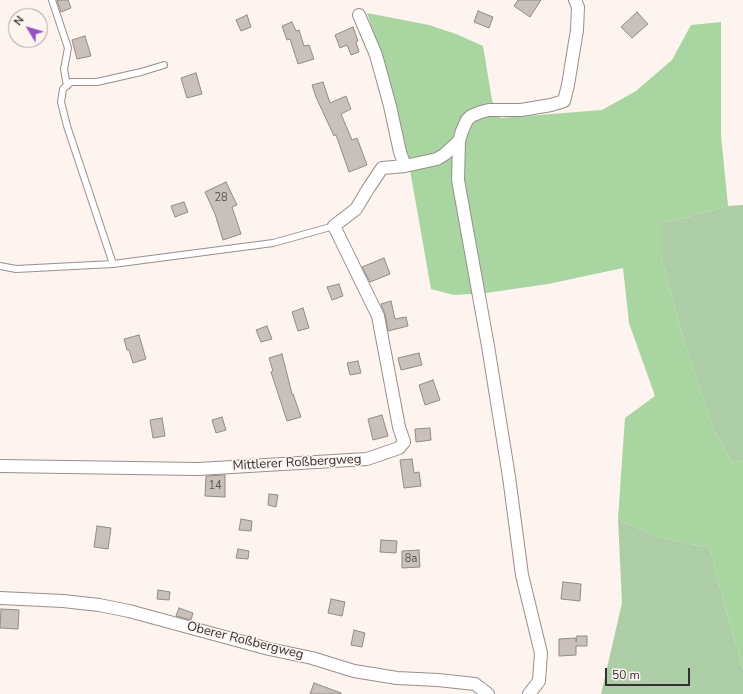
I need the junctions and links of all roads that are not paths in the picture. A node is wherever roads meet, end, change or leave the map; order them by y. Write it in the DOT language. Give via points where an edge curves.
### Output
graph roads {
  1 [pos="52,0"];
  2 [pos="575,0"];
  3 [pos="359,16"];
  4 [pos="164,65"];
  5 [pos="67,86"];
  6 [pos="459,141"];
  7 [pos="405,166"];
  8 [pos="334,226"];
  9 [pos="114,264"];
  10 [pos="0,266"];
  11 [pos="0,466"];
  12 [pos="0,598"];
  13 [pos="488,694"];
  14 [pos="529,694"];
  1 -- 5 [label="lane" via="68,48 64,69"];
  2 -- 6 [label="street" via="578,7 577,30 564,101 551,106 521,110 481,112 467,120"];
  3 -- 7 [label="street" via="376,56"];
  4 -- 5 [label="lane" via="97,82 71,82"];
  5 -- 9 [label="lane" via="63,89 61,102 67,126"];
  6 -- 7 [label="street" via="437,159"];
  6 -- 14 [label="street" via="458,180 488,346 522,575 541,654 539,681"];
  7 -- 8 [label="street" via="382,168 356,209"];
  8 -- 9 [label="lane" via="274,243"];
  8 -- 11 [label="street, Mittlerer Roßbergweg" via="378,316 404,442 399,448 367,459 198,469"];
  9 -- 10 [label="lane" via="16,269"];
  12 -- 13 [label="street, Oberer Roßbergweg" via="63,601 130,611 354,671 397,678 475,684"];
}
